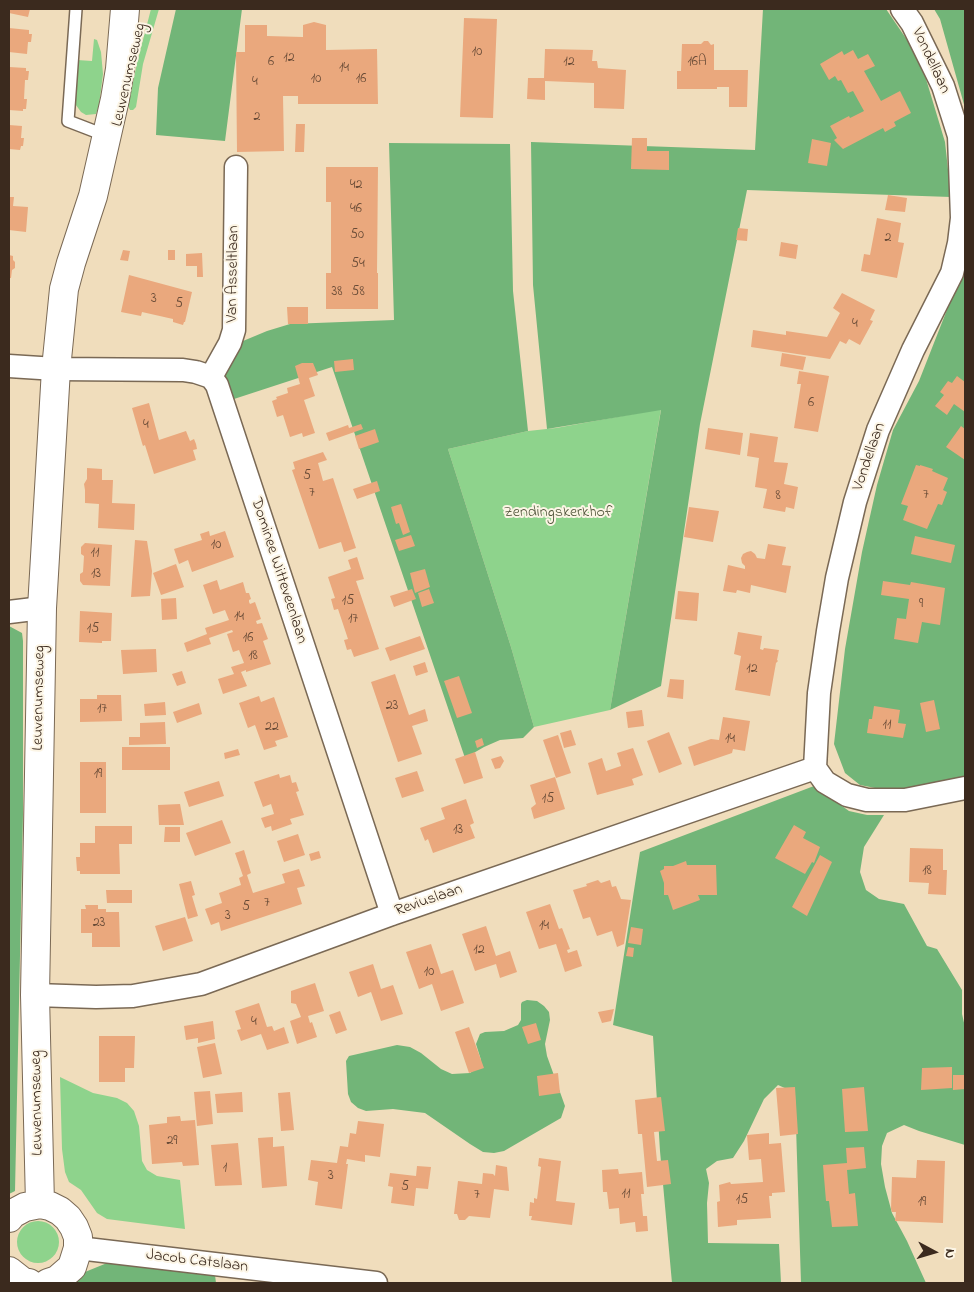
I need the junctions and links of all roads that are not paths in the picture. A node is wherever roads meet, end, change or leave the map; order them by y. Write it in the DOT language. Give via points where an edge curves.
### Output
graph roads {
  1 [pos="76,9"];
  2 [pos="125,9"];
  3 [pos="144,9"];
  4 [pos="902,9"];
  5 [pos="110,138"];
  6 [pos="236,167"];
  7 [pos="9,366"];
  8 [pos="56,369"];
  9 [pos="211,377"];
  10 [pos="42,608"];
  11 [pos="9,612"];
  12 [pos="815,768"];
  13 [pos="965,788"];
  14 [pos="392,914"];
  15 [pos="36,995"];
  16 [pos="40,1204"];
  17 [pos="9,1218"];
  18 [pos="78,1248"];
  19 [pos="9,1271"];
  20 [pos="30,1283"];
  21 [pos="48,1283"];
  22 [pos="376,1283"];
  1 -- 5 [label="lane, Leuvenumseweg" via="68,122"];
  2 -- 5 [label="main road, Leuvenumseweg"];
  3 -- 5 [label="main road, Leuvenumseweg"];
  4 -- 12 [label="street, Vondellaan" via="912,22 943,86 959,136 962,218 952,273 878,430 855,502 828,630"];
  5 -- 8 [label="main road, Leuvenumseweg" via="104,171 92,196 70,263 64,289"];
  6 -- 9 [label="street, Van Asseltlaan" via="234,330"];
  7 -- 8 [label="street"];
  8 -- 9 [label="street" via="183,370"];
  8 -- 10 [label="main road, Leuvenumseweg"];
  9 -- 14 [label="street, Dominee Witteveenlaan" via="220,394"];
  10 -- 11 [label="street"];
  10 -- 15 [label="main road, Leuvenumseweg"];
  12 -- 13 [label="street" via="825,782 847,795 867,800 905,800"];
  12 -- 14 [label="street, Reviuslaan"];
  14 -- 15 [label="street, Reviuslaan" via="201,984 133,996"];
  15 -- 16 [label="main road, Leuvenumseweg"];
  16 -- 17 [label="main road" via="25,1206"];
  16 -- 18 [label="main road" via="60,1211 68,1218 78,1238"];
  18 -- 21 [label="main road" via="72,1266 57,1280"];
  18 -- 22 [label="street, Jacob Catslaan"];
  19 -- 20 [label="main road"];
}
